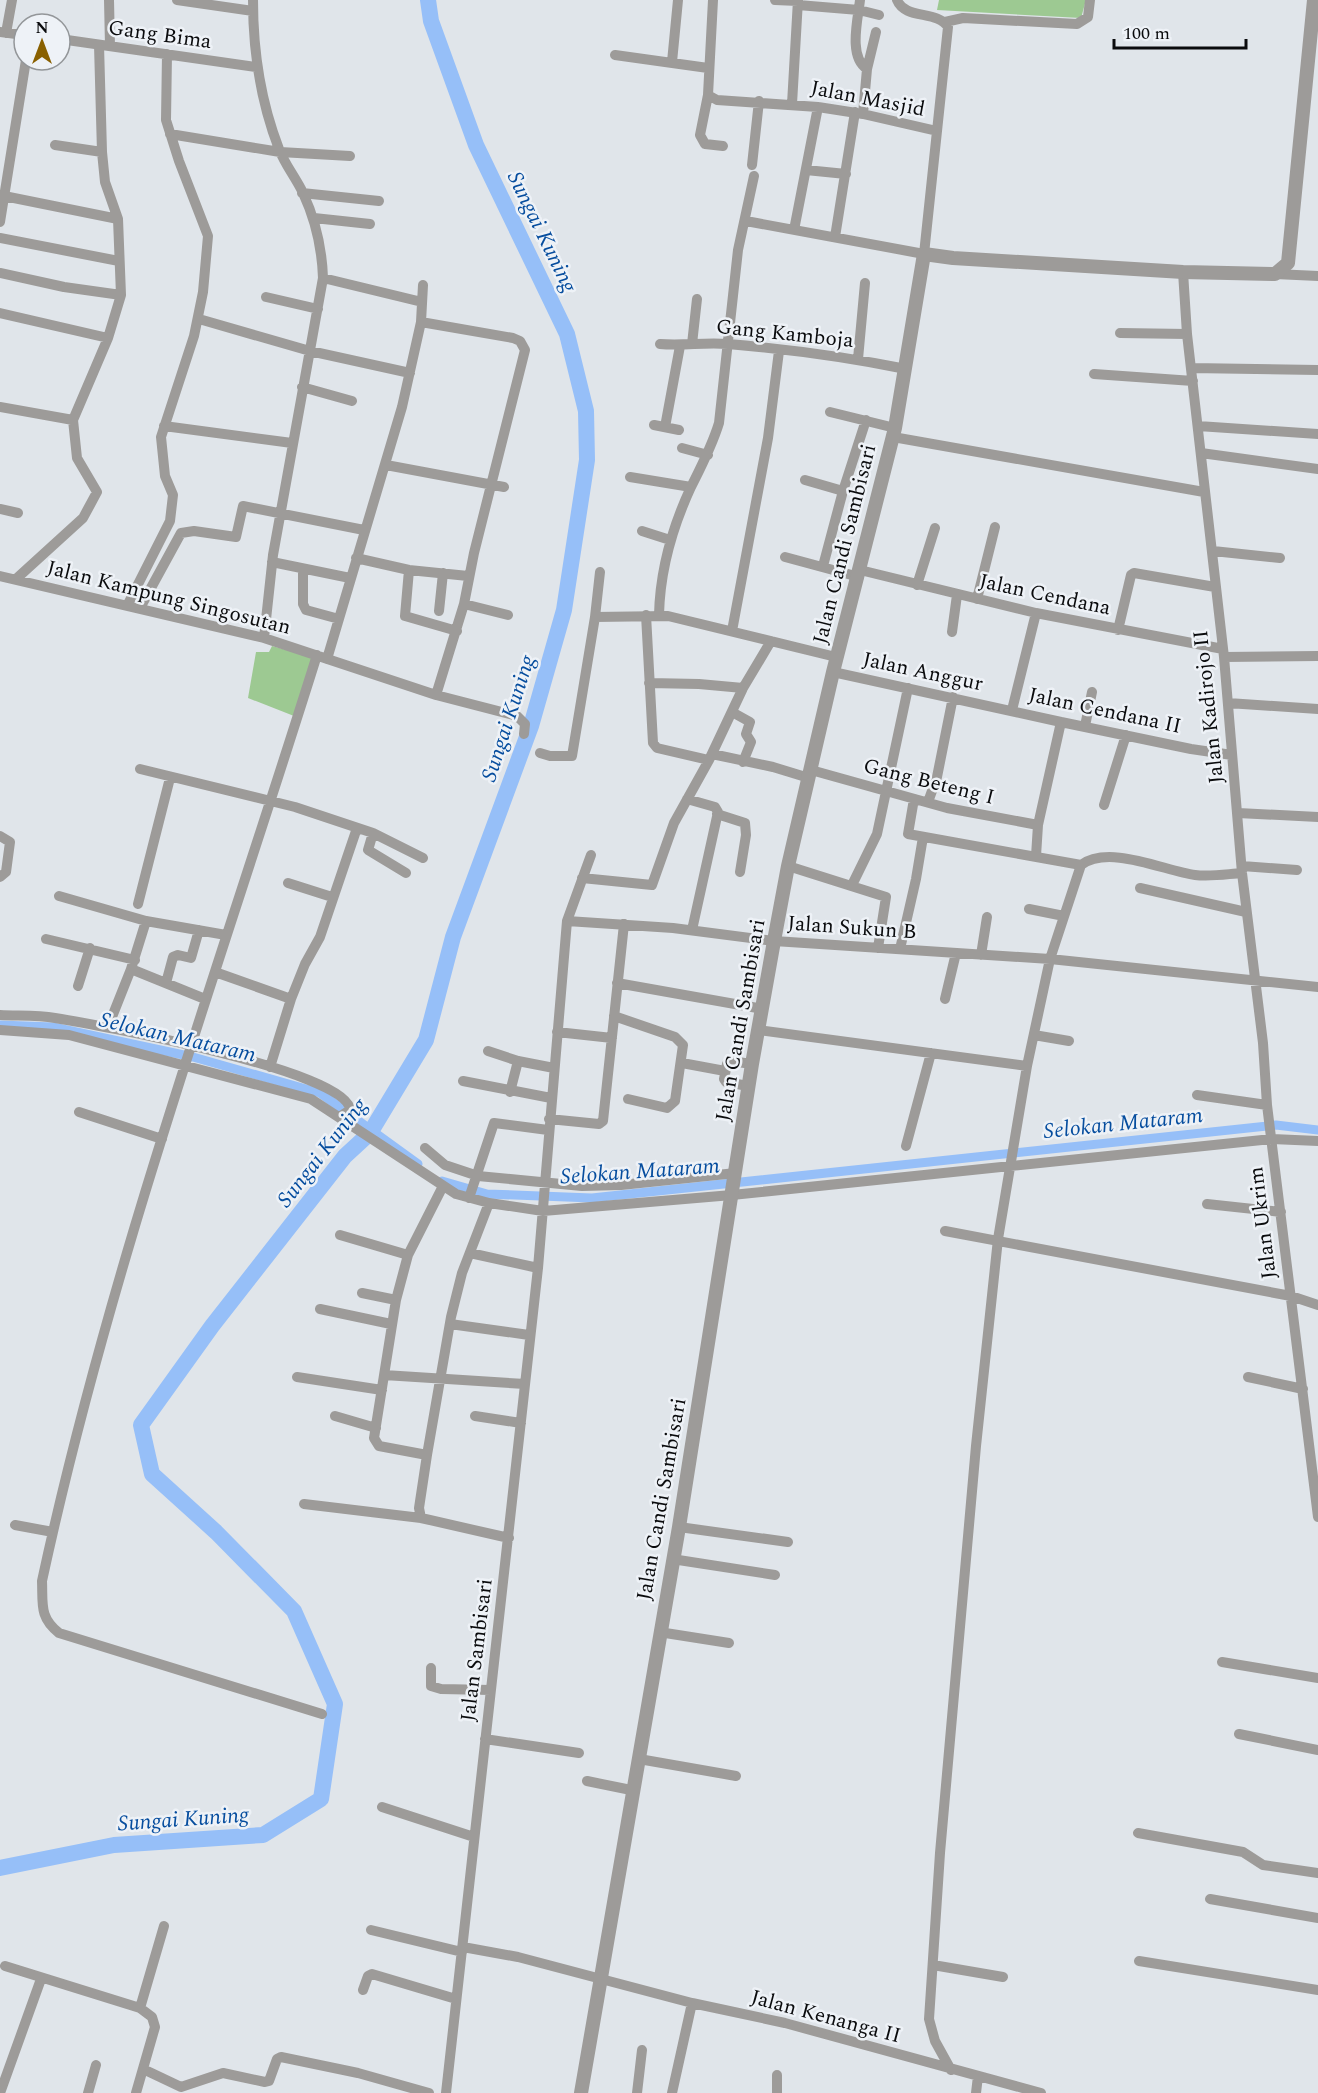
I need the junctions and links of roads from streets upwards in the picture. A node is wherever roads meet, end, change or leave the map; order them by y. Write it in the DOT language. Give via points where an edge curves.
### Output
graph roads {
  1 [pos="12,0"];
  2 [pos="109,0"];
  3 [pos="177,0"];
  4 [pos="678,0"];
  5 [pos="713,0"];
  6 [pos="775,0"];
  7 [pos="897,0"];
  8 [pos="1090,0"];
  9 [pos="1314,0"];
  10 [pos="798,2"];
  11 [pos="859,5"];
  12 [pos="253,6"];
  13 [pos="879,15"];
  14 [pos="1315,18"];
  15 [pos="945,22"];
  16 [pos="876,32"];
  17 [pos="3,33"];
  18 [pos="72,41"];
  19 [pos="104,46"];
  20 [pos="167,54"];
  21 [pos="620,55"];
  22 [pos="672,62"];
  23 [pos="256,67"];
  24 [pos="708,68"];
  25 [pos="867,69"];
  26 [pos="24,72"];
  27 [pos="708,95"];
  28 [pos="759,101"];
  29 [pos="792,104"];
  30 [pos="818,107"];
  31 [pos="859,113"];
  32 [pos="937,132"];
  33 [pos="170,134"];
  34 [pos="55,145"];
  35 [pos="723,146"];
  36 [pos="102,152"];
  37 [pos="280,152"];
  38 [pos="350,156"];
  39 [pos="5,161"];
  40 [pos="806,170"];
  41 [pos="846,174"];
  42 [pos="302,193"];
  43 [pos="4,196"];
  44 [pos="379,201"];
  45 [pos="1,208"];
  46 [pos="314,218"];
  47 [pos="118,219"];
  48 [pos="746,221"];
  49 [pos="0,222"];
  50 [pos="370,224"];
  51 [pos="794,230"];
  52 [pos="835,237"];
  53 [pos="0,238"];
  54 [pos="924,254"];
  55 [pos="119,261"];
  56 [pos="1183,272"];
  57 [pos="0,273"];
  58 [pos="1275,274"];
  59 [pos="1318,276"];
  60 [pos="323,278"];
  61 [pos="865,283"];
  62 [pos="423,285"];
  63 [pos="121,295"];
  64 [pos="266,297"];
  65 [pos="697,299"];
  66 [pos="422,302"];
  67 [pos="318,309"];
  68 [pos="0,313"];
  69 [pos="199,319"];
  70 [pos="421,322"];
  71 [pos="1120,333"];
  72 [pos="1187,334"];
  73 [pos="108,338"];
  74 [pos="660,344"];
  75 [pos="692,344"];
  76 [pos="728,344"];
  77 [pos="680,346"];
  78 [pos="310,351"];
  79 [pos="779,351"];
  80 [pos="858,359"];
  81 [pos="1191,368"];
  82 [pos="906,369"];
  83 [pos="1318,370"];
  84 [pos="410,373"];
  85 [pos="1094,374"];
  86 [pos="1193,381"];
  87 [pos="302,387"];
  88 [pos="352,401"];
  89 [pos="0,407"];
  90 [pos="830,412"];
  91 [pos="73,420"];
  92 [pos="866,420"];
  93 [pos="654,425"];
  94 [pos="164,426"];
  95 [pos="1198,426"];
  96 [pos="665,427"];
  97 [pos="679,430"];
  98 [pos="894,432"];
  99 [pos="1318,434"];
  100 [pos="292,443"];
  101 [pos="682,448"];
  102 [pos="1201,453"];
  103 [pos="708,455"];
  104 [pos="386,465"];
  105 [pos="1318,469"];
  106 [pos="630,477"];
  107 [pos="805,480"];
  108 [pos="490,484"];
  109 [pos="504,487"];
  110 [pos="691,488"];
  111 [pos="843,491"];
  112 [pos="1204,492"];
  113 [pos="0,508"];
  114 [pos="18,513"];
  115 [pos="280,513"];
  116 [pos="995,527"];
  117 [pos="935,528"];
  118 [pos="364,530"];
  119 [pos="642,531"];
  120 [pos="670,540"];
  121 [pos="1213,551"];
  122 [pos="785,557"];
  123 [pos="356,558"];
  124 [pos="1280,558"];
  125 [pos="272,562"];
  126 [pos="823,567"];
  127 [pos="303,569"];
  128 [pos="409,570"];
  129 [pos="600,572"];
  130 [pos="443,573"];
  131 [pos="860,574"];
  132 [pos="0,576"];
  133 [pos="468,576"];
  134 [pos="16,579"];
  135 [pos="350,579"];
  136 [pos="917,585"];
  137 [pos="1215,587"];
  138 [pos="957,595"];
  139 [pos="977,599"];
  140 [pos="128,604"];
  141 [pos="464,604"];
  142 [pos="140,608"];
  143 [pos="439,611"];
  144 [pos="1036,613"];
  145 [pos="508,615"];
  146 [pos="646,615"];
  147 [pos="659,615"];
  148 [pos="595,617"];
  149 [pos="339,619"];
  150 [pos="1118,630"];
  151 [pos="457,631"];
  152 [pos="732,631"];
  153 [pos="952,632"];
  154 [pos="264,638"];
  155 [pos="771,641"];
  156 [pos="1223,653"];
  157 [pos="1318,656"];
  158 [pos="322,657"];
  159 [pos="836,657"];
  160 [pos="833,672"];
  161 [pos="649,683"];
  162 [pos="743,688"];
  163 [pos="908,688"];
  164 [pos="1092,692"];
  165 [pos="436,695"];
  166 [pos="953,697"];
  167 [pos="1228,703"];
  168 [pos="1009,709"];
  169 [pos="1318,709"];
  170 [pos="732,712"];
  171 [pos="1061,722"];
  172 [pos="1085,726"];
  173 [pos="524,734"];
  174 [pos="1126,735"];
  175 [pos="540,753"];
  176 [pos="1232,754"];
  177 [pos="710,757"];
  178 [pos="743,762"];
  179 [pos="140,769"];
  180 [pos="810,774"];
  181 [pos="170,778"];
  182 [pos="885,789"];
  183 [pos="687,799"];
  184 [pos="914,799"];
  185 [pos="271,802"];
  186 [pos="928,802"];
  187 [pos="1104,805"];
  188 [pos="1238,813"];
  189 [pos="717,814"];
  190 [pos="1318,817"];
  191 [pos="1038,825"];
  192 [pos="357,828"];
  193 [pos="373,833"];
  194 [pos="0,836"];
  195 [pos="923,837"];
  196 [pos="591,855"];
  197 [pos="1035,856"];
  198 [pos="423,858"];
  199 [pos="789,866"];
  200 [pos="1081,866"];
  201 [pos="1242,870"];
  202 [pos="1297,870"];
  203 [pos="740,872"];
  204 [pos="406,873"];
  205 [pos="0,877"];
  206 [pos="582,878"];
  207 [pos="288,883"];
  208 [pos="852,885"];
  209 [pos="1140,888"];
  210 [pos="59,896"];
  211 [pos="332,897"];
  212 [pos="138,904"];
  213 [pos="1029,909"];
  214 [pos="1246,912"];
  215 [pos="1064,916"];
  216 [pos="987,917"];
  217 [pos="146,921"];
  218 [pos="567,921"];
  219 [pos="624,924"];
  220 [pos="199,930"];
  221 [pos="692,930"];
  222 [pos="226,935"];
  223 [pos="46,939"];
  224 [pos="774,941"];
  225 [pos="90,948"];
  226 [pos="878,948"];
  227 [pos="900,950"];
  228 [pos="956,953"];
  229 [pos="981,955"];
  230 [pos="1050,959"];
  231 [pos="133,965"];
  232 [pos="215,972"];
  233 [pos="1254,980"];
  234 [pos="166,983"];
  235 [pos="617,983"];
  236 [pos="78,986"];
  237 [pos="1318,987"];
  238 [pos="205,999"];
  239 [pos="291,999"];
  240 [pos="945,999"];
  241 [pos="763,1009"];
  242 [pos="0,1015"];
  243 [pos="614,1016"];
  244 [pos="108,1027"];
  245 [pos="0,1030"];
  246 [pos="758,1030"];
  247 [pos="557,1032"];
  248 [pos="1034,1035"];
  249 [pos="612,1038"];
  250 [pos="1069,1041"];
  251 [pos="191,1044"];
  252 [pos="488,1051"];
  253 [pos="931,1053"];
  254 [pos="185,1061"];
  255 [pos="518,1061"];
  256 [pos="682,1063"];
  257 [pos="752,1064"];
  258 [pos="1027,1066"];
  259 [pos="270,1067"];
  260 [pos="554,1068"];
  261 [pos="725,1071"];
  262 [pos="463,1081"];
  263 [pos="748,1086"];
  264 [pos="510,1092"];
  265 [pos="1197,1095"];
  266 [pos="551,1098"];
  267 [pos="628,1098"];
  268 [pos="1267,1105"];
  269 [pos="79,1112"];
  270 [pos="345,1115"];
  271 [pos="549,1124"];
  272 [pos="1271,1135"];
  273 [pos="162,1139"];
  274 [pos="1318,1141"];
  275 [pos="906,1146"];
  276 [pos="425,1148"];
  277 [pos="1012,1163"];
  278 [pos="735,1175"];
  279 [pos="476,1180"];
  280 [pos="543,1186"];
  281 [pos="442,1188"];
  282 [pos="732,1193"];
  283 [pos="470,1197"];
  284 [pos="489,1203"];
  285 [pos="1208,1204"];
  286 [pos="543,1208"];
  287 [pos="1281,1212"];
  288 [pos="945,1231"];
  289 [pos="340,1235"];
  290 [pos="998,1239"];
  291 [pos="470,1253"];
  292 [pos="408,1255"];
  293 [pos="538,1268"];
  294 [pos="362,1293"];
  295 [pos="1291,1296"];
  296 [pos="396,1300"];
  297 [pos="1318,1305"];
  298 [pos="320,1309"];
  299 [pos="391,1324"];
  300 [pos="450,1324"];
  301 [pos="529,1335"];
  302 [pos="384,1375"];
  303 [pos="297,1377"];
  304 [pos="440,1377"];
  305 [pos="1248,1377"];
  306 [pos="525,1384"];
  307 [pos="1303,1389"];
  308 [pos="382,1390"];
  309 [pos="335,1416"];
  310 [pos="475,1416"];
  311 [pos="521,1423"];
  312 [pos="376,1428"];
  313 [pos="427,1455"];
  314 [pos="304,1504"];
  315 [pos="1318,1517"];
  316 [pos="421,1518"];
  317 [pos="15,1526"];
  318 [pos="679,1527"];
  319 [pos="52,1532"];
  320 [pos="508,1538"];
  321 [pos="788,1542"];
  322 [pos="672,1558"];
  323 [pos="775,1575"];
  324 [pos="659,1632"];
  325 [pos="729,1643"];
  326 [pos="1222,1662"];
  327 [pos="430,1668"];
  328 [pos="1318,1678"];
  329 [pos="491,1690"];
  330 [pos="322,1714"];
  331 [pos="1239,1734"];
  332 [pos="485,1739"];
  333 [pos="1318,1749"];
  334 [pos="579,1753"];
  335 [pos="639,1759"];
  336 [pos="736,1776"];
  337 [pos="587,1782"];
  338 [pos="631,1790"];
  339 [pos="382,1807"];
  340 [pos="1138,1833"];
  341 [pos="474,1837"];
  342 [pos="1318,1873"];
  343 [pos="1210,1899"];
  344 [pos="1318,1918"];
  345 [pos="164,1926"];
  346 [pos="371,1930"];
  347 [pos="462,1949"];
  348 [pos="1139,1961"];
  349 [pos="933,1965"];
  350 [pos="5,1966"];
  351 [pos="1003,1977"];
  352 [pos="601,1978"];
  353 [pos="40,1979"];
  354 [pos="363,1990"];
  355 [pos="1318,1990"];
  356 [pos="456,1999"];
  357 [pos="692,2003"];
  358 [pos="140,2008"];
  359 [pos="642,2050"];
  360 [pos="96,2065"];
  361 [pos="143,2069"];
  362 [pos="951,2070"];
  363 [pos="777,2076"];
  364 [pos="978,2076"];
  365 [pos="1033,2092"];
  366 [pos="0,2093"];
  367 [pos="88,2093"];
  368 [pos="136,2093"];
  369 [pos="429,2093"];
  370 [pos="446,2093"];
  371 [pos="581,2093"];
  372 [pos="637,2093"];
  373 [pos="672,2093"];
  374 [pos="777,2093"];
  375 [pos="976,2093"];
  1 -- 17 [label="street"];
  2 -- 19 [label="street"];
  3 -- 12 [label="street"];
  4 -- 22 [label="street"];
  5 -- 24 [label="street"];
  6 -- 10 [label="street"];
  7 -- 15 [label="street" via="906,10"];
  8 -- 15 [label="street" via="1088,17 1077,24 963,18"];
  9 -- 14 [label="street"];
  10 -- 11 [label="street"];
  10 -- 29 [label="street"];
  11 -- 13 [label="street"];
  11 -- 25 [label="street" via="858,57"];
  12 -- 23 [label="street"];
  14 -- 58 [label="street" via="1288,263"];
  15 -- 32 [label="street" via="948,27"];
  16 -- 25 [label="street"];
  18 -- 19 [label="street, Gang Bima"];
  19 -- 20 [label="street, Gang Bima"];
  19 -- 36 [label="street"];
  20 -- 23 [label="street, Gang Bima"];
  20 -- 33 [label="street" via="166,120"];
  21 -- 22 [label="street"];
  22 -- 24 [label="street"];
  23 -- 37 [label="street"];
  24 -- 27 [label="street"];
  25 -- 31 [label="street"];
  26 -- 39 [label="street"];
  27 -- 28 [label="street, Jalan Masjid" via="717,100"];
  27 -- 35 [label="street" via="700,140"];
  28 -- 29 [label="street, Jalan Masjid"];
  28 -- 48 [label="street"];
  29 -- 30 [label="street, Jalan Masjid"];
  30 -- 31 [label="street, Jalan Masjid"];
  30 -- 40 [label="street"];
  31 -- 32 [label="street, Jalan Masjid"];
  31 -- 41 [label="street"];
  32 -- 54 [label="street"];
  33 -- 37 [label="street"];
  33 -- 69 [label="street" via="208,236"];
  34 -- 36 [label="street"];
  36 -- 47 [label="street" via="105,182"];
  37 -- 38 [label="street"];
  37 -- 42 [label="street"];
  39 -- 43 [label="street"];
  40 -- 41 [label="street"];
  40 -- 51 [label="street"];
  41 -- 52 [label="street"];
  42 -- 44 [label="street"];
  42 -- 46 [label="street"];
  43 -- 45 [label="street"];
  43 -- 47 [label="street"];
  45 -- 49 [label="street"];
  46 -- 50 [label="street"];
  46 -- 60 [label="street"];
  47 -- 55 [label="street"];
  48 -- 51 [label="street"];
  48 -- 76 [label="street" via="738,250"];
  51 -- 52 [label="street"];
  52 -- 54 [label="street"];
  53 -- 55 [label="street"];
  54 -- 56 [label="street"];
  54 -- 82 [label="street, Jalan Candi Sambisari"];
  55 -- 63 [label="street"];
  56 -- 58 [label="street"];
  56 -- 72 [label="street, Jalan Kadirojo II"];
  57 -- 63 [label="street"];
  58 -- 59 [label="street"];
  60 -- 66 [label="street"];
  60 -- 67 [label="street"];
  61 -- 80 [label="street"];
  62 -- 66 [label="street"];
  63 -- 73 [label="street"];
  64 -- 67 [label="street"];
  65 -- 75 [label="street"];
  66 -- 70 [label="street"];
  67 -- 78 [label="street"];
  68 -- 73 [label="street"];
  69 -- 78 [label="street"];
  69 -- 94 [label="street"];
  70 -- 84 [label="street"];
  70 -- 108 [label="street" via="513,338 524,346 525,355"];
  71 -- 72 [label="street"];
  72 -- 81 [label="street, Jalan Kadirojo II"];
  73 -- 91 [label="street"];
  74 -- 77 [label="street, Gang Kamboja"];
  75 -- 76 [label="street, Gang Kamboja"];
  75 -- 77 [label="street, Gang Kamboja"];
  76 -- 79 [label="street, Gang Kamboja"];
  76 -- 103 [label="street" via="724,397"];
  77 -- 96 [label="street"];
  78 -- 84 [label="street"];
  78 -- 87 [label="street"];
  79 -- 80 [label="street, Gang Kamboja"];
  79 -- 152 [label="street" via="768,438"];
  80 -- 82 [label="street, Gang Kamboja"];
  81 -- 83 [label="street"];
  81 -- 86 [label="street, Jalan Kadirojo II"];
  82 -- 98 [label="street, Jalan Candi Sambisari"];
  84 -- 104 [label="street"];
  85 -- 86 [label="street"];
  86 -- 95 [label="street, Jalan Kadirojo II"];
  87 -- 88 [label="street"];
  87 -- 100 [label="street"];
  89 -- 91 [label="street"];
  90 -- 92 [label="street"];
  91 -- 134 [label="street" via="77,458 97,492 83,518"];
  92 -- 98 [label="street"];
  92 -- 111 [label="street"];
  93 -- 96 [label="street"];
  94 -- 100 [label="street"];
  94 -- 140 [label="street" via="160,448 165,476 174,495 173,508"];
  95 -- 99 [label="street"];
  95 -- 102 [label="street, Jalan Kadirojo II"];
  96 -- 97 [label="street"];
  98 -- 112 [label="street"];
  98 -- 131 [label="street, Jalan Candi Sambisari"];
  100 -- 115 [label="street"];
  101 -- 103 [label="street"];
  102 -- 105 [label="street"];
  102 -- 112 [label="street, Jalan Kadirojo II"];
  103 -- 110 [label="street"];
  104 -- 108 [label="street"];
  104 -- 118 [label="street"];
  106 -- 110 [label="street"];
  107 -- 111 [label="street"];
  108 -- 109 [label="street"];
  108 -- 133 [label="street"];
  110 -- 120 [label="street"];
  111 -- 126 [label="street"];
  112 -- 121 [label="street, Jalan Kadirojo II"];
  113 -- 114 [label="street"];
  115 -- 118 [label="street"];
  115 -- 125 [label="street"];
  115 -- 142 [label="street" via="243,506 234,537 181,533"];
  116 -- 139 [label="street"];
  117 -- 136 [label="street"];
  118 -- 123 [label="street"];
  119 -- 120 [label="street"];
  120 -- 147 [label="street"];
  121 -- 124 [label="street"];
  121 -- 137 [label="street, Jalan Kadirojo II"];
  122 -- 126 [label="street, Jalan Cendana"];
  123 -- 128 [label="street"];
  123 -- 135 [label="street"];
  125 -- 127 [label="street"];
  125 -- 154 [label="street"];
  126 -- 131 [label="street, Jalan Cendana"];
  127 -- 135 [label="street"];
  127 -- 149 [label="street" via="306,610"];
  128 -- 130 [label="street"];
  128 -- 151 [label="street" via="405,616"];
  129 -- 148 [label="street"];
  130 -- 133 [label="street"];
  130 -- 143 [label="street"];
  131 -- 136 [label="street, Jalan Cendana"];
  131 -- 159 [label="street, Jalan Candi Sambisari"];
  132 -- 134 [label="street, Jalan Kampung Singosutan"];
  133 -- 141 [label="street"];
  134 -- 140 [label="street, Jalan Kampung Singosutan"];
  135 -- 149 [label="street"];
  136 -- 138 [label="street, Jalan Cendana"];
  137 -- 150 [label="street" via="1134,573"];
  137 -- 156 [label="street, Jalan Kadirojo II"];
  138 -- 139 [label="street, Jalan Cendana"];
  138 -- 153 [label="street"];
  139 -- 144 [label="street, Jalan Cendana"];
  140 -- 142 [label="street, Jalan Kampung Singosutan"];
  141 -- 145 [label="street"];
  141 -- 151 [label="street"];
  142 -- 154 [label="street, Jalan Kampung Singosutan"];
  144 -- 150 [label="street, Jalan Cendana"];
  144 -- 168 [label="street"];
  146 -- 147 [label="street"];
  146 -- 148 [label="street"];
  146 -- 161 [label="street"];
  147 -- 152 [label="street"];
  148 -- 175 [label="street" via="572,756"];
  149 -- 158 [label="street"];
  150 -- 156 [label="street, Jalan Cendana"];
  151 -- 165 [label="street"];
  152 -- 155 [label="street"];
  154 -- 158 [label="street, Jalan Kampung Singosutan"];
  155 -- 159 [label="street"];
  155 -- 162 [label="street"];
  156 -- 157 [label="street, Jalan Cendana"];
  156 -- 167 [label="street, Jalan Kadirojo II"];
  158 -- 165 [label="street, Jalan Kampung Singosutan"];
  158 -- 185 [label="street"];
  159 -- 160 [label="street, Jalan Candi Sambisari"];
  160 -- 163 [label="street, Jalan Anggur"];
  160 -- 180 [label="street, Jalan Candi Sambisari"];
  161 -- 162 [label="street"];
  161 -- 177 [label="street, Gang Beteng I" via="654,746"];
  162 -- 170 [label="street"];
  163 -- 166 [label="street, Jalan Anggur"];
  163 -- 182 [label="street"];
  164 -- 172 [label="street"];
  165 -- 173 [label="street, Jalan Kampung Singosutan" via="517,716 525,724"];
  166 -- 168 [label="street, Jalan Anggur"];
  166 -- 186 [label="street"];
  167 -- 169 [label="street"];
  167 -- 176 [label="street, Jalan Kadirojo II"];
  168 -- 171 [label="street, Jalan Cendana II"];
  170 -- 177 [label="street"];
  170 -- 178 [label="street" via="750,722 746,734 751,742"];
  171 -- 172 [label="street, Jalan Cendana II"];
  171 -- 191 [label="street"];
  172 -- 174 [label="street, Jalan Cendana II"];
  174 -- 176 [label="street, Jalan Cendana II"];
  174 -- 187 [label="street"];
  176 -- 188 [label="street, Jalan Kadirojo II"];
  177 -- 178 [label="street, Gang Beteng I"];
  177 -- 183 [label="street"];
  178 -- 180 [label="street, Gang Beteng I"];
  179 -- 181 [label="street"];
  180 -- 182 [label="street, Gang Beteng I"];
  180 -- 199 [label="street, Jalan Candi Sambisari"];
  181 -- 185 [label="street"];
  181 -- 212 [label="street"];
  182 -- 184 [label="street, Gang Beteng I"];
  182 -- 208 [label="street" via="877,834"];
  183 -- 189 [label="street" via="715,807"];
  183 -- 206 [label="street" via="652,885"];
  184 -- 186 [label="street, Gang Beteng I"];
  184 -- 195 [label="street" via="907,832"];
  185 -- 192 [label="street"];
  185 -- 222 [label="street"];
  186 -- 191 [label="street, Gang Beteng I"];
  188 -- 190 [label="street"];
  188 -- 201 [label="street, Jalan Kadirojo II"];
  189 -- 203 [label="street" via="745,823"];
  189 -- 221 [label="street"];
  191 -- 197 [label="street"];
  192 -- 193 [label="street"];
  192 -- 211 [label="street"];
  193 -- 198 [label="street"];
  193 -- 204 [label="street" via="368,850"];
  194 -- 205 [label="street" via="10,842 6,872"];
  195 -- 197 [label="street"];
  195 -- 227 [label="street"];
  196 -- 206 [label="street"];
  197 -- 200 [label="street"];
  199 -- 208 [label="street"];
  199 -- 224 [label="street, Jalan Candi Sambisari"];
  200 -- 201 [label="street" via="1091,860 1111,858 1196,875"];
  200 -- 215 [label="street"];
  201 -- 202 [label="street"];
  201 -- 214 [label="street, Jalan Kadirojo II"];
  206 -- 218 [label="street"];
  207 -- 211 [label="street"];
  208 -- 226 [label="street" via="886,897"];
  209 -- 214 [label="street"];
  210 -- 217 [label="street"];
  211 -- 239 [label="street" via="320,937"];
  213 -- 215 [label="street"];
  214 -- 233 [label="street, Jalan Kadirojo II"];
  215 -- 230 [label="street"];
  216 -- 229 [label="street"];
  217 -- 220 [label="street"];
  217 -- 231 [label="street"];
  218 -- 219 [label="street, Jalan Sukun B"];
  218 -- 247 [label="street"];
  219 -- 221 [label="street, Jalan Sukun B"];
  219 -- 235 [label="street"];
  220 -- 222 [label="street"];
  220 -- 234 [label="street" via="191,958 173,957"];
  221 -- 224 [label="street, Jalan Sukun B"];
  222 -- 232 [label="street"];
  223 -- 225 [label="street"];
  224 -- 226 [label="street, Jalan Sukun B"];
  224 -- 241 [label="street, Jalan Candi Sambisari"];
  225 -- 231 [label="street"];
  225 -- 236 [label="street"];
  226 -- 227 [label="street, Jalan Sukun B"];
  227 -- 228 [label="street, Jalan Sukun B"];
  228 -- 229 [label="street, Jalan Sukun B"];
  228 -- 240 [label="street"];
  229 -- 230 [label="street, Jalan Sukun B"];
  230 -- 233 [label="street, Jalan Sukun B"];
  230 -- 248 [label="street"];
  231 -- 234 [label="street"];
  231 -- 244 [label="street"];
  232 -- 238 [label="street"];
  232 -- 239 [label="street"];
  233 -- 237 [label="street, Jalan Sukun B"];
  233 -- 268 [label="street, Jalan Kadirojo II"];
  234 -- 238 [label="street"];
  235 -- 241 [label="street"];
  235 -- 243 [label="street"];
  238 -- 251 [label="street"];
  239 -- 259 [label="street"];
  241 -- 246 [label="street, Jalan Candi Sambisari"];
  242 -- 244 [label="street" via="52,1017"];
  243 -- 249 [label="street"];
  243 -- 256 [label="street" via="681,1040"];
  244 -- 251 [label="street"];
  245 -- 254 [label="street" via="69,1035"];
  246 -- 253 [label="street"];
  246 -- 257 [label="street, Jalan Candi Sambisari"];
  247 -- 249 [label="street"];
  247 -- 260 [label="street"];
  248 -- 250 [label="street"];
  248 -- 258 [label="street"];
  249 -- 271 [label="street" via="603,1121"];
  251 -- 254 [label="street"];
  251 -- 259 [label="street"];
  252 -- 255 [label="street"];
  253 -- 258 [label="street"];
  253 -- 275 [label="street"];
  254 -- 270 [label="street" via="311,1098"];
  254 -- 273 [label="street"];
  255 -- 260 [label="street"];
  255 -- 264 [label="street"];
  256 -- 261 [label="street"];
  256 -- 267 [label="street" via="671,1106"];
  257 -- 261 [label="street" via="730,1061"];
  257 -- 263 [label="street, Jalan Candi Sambisari"];
  258 -- 277 [label="street"];
  259 -- 270 [label="street" via="312,1080 346,1102"];
  260 -- 266 [label="street"];
  261 -- 263 [label="street" via="726,1082"];
  262 -- 264 [label="street"];
  263 -- 278 [label="street, Jalan Candi Sambisari"];
  264 -- 266 [label="street"];
  265 -- 268 [label="street"];
  266 -- 271 [label="street"];
  268 -- 272 [label="street, Jalan Kadirojo II"];
  269 -- 273 [label="street"];
  270 -- 281 [label="street"];
  271 -- 279 [label="street" via="494,1123"];
  271 -- 280 [label="street"];
  272 -- 274 [label="street"];
  272 -- 277 [label="street"];
  272 -- 287 [label="street, Jalan Ukrim"];
  273 -- 319 [label="street"];
  276 -- 279 [label="street" via="445,1165"];
  277 -- 282 [label="street"];
  277 -- 290 [label="street"];
  278 -- 280 [label="street" via="621,1185"];
  278 -- 282 [label="street, Jalan Candi Sambisari"];
  279 -- 280 [label="street"];
  279 -- 283 [label="street"];
  280 -- 286 [label="street"];
  281 -- 283 [label="street"];
  281 -- 292 [label="street"];
  282 -- 286 [label="street"];
  282 -- 318 [label="street, Jalan Candi Sambisari"];
  283 -- 284 [label="street"];
  284 -- 286 [label="street"];
  284 -- 291 [label="street"];
  285 -- 287 [label="street"];
  286 -- 293 [label="street, Jalan Sambisari"];
  287 -- 295 [label="street, Jalan Ukrim"];
  288 -- 290 [label="street"];
  289 -- 292 [label="street"];
  290 -- 295 [label="street"];
  290 -- 349 [label="street" via="975,1458"];
  291 -- 293 [label="street"];
  291 -- 300 [label="street"];
  292 -- 296 [label="street"];
  293 -- 301 [label="street, Jalan Sambisari"];
  294 -- 296 [label="street"];
  295 -- 297 [label="street"];
  295 -- 307 [label="street, Jalan Ukrim"];
  296 -- 299 [label="street"];
  298 -- 299 [label="street"];
  299 -- 302 [label="street"];
  300 -- 301 [label="street"];
  300 -- 304 [label="street"];
  301 -- 306 [label="street, Jalan Sambisari"];
  302 -- 304 [label="street"];
  302 -- 308 [label="street"];
  303 -- 308 [label="street"];
  304 -- 306 [label="street"];
  304 -- 313 [label="street"];
  305 -- 307 [label="street"];
  306 -- 311 [label="street, Jalan Sambisari"];
  307 -- 315 [label="street, Jalan Ukrim"];
  308 -- 312 [label="street"];
  309 -- 312 [label="street"];
  310 -- 311 [label="street"];
  311 -- 320 [label="street, Jalan Sambisari"];
  312 -- 313 [label="street" via="374,1442 379,1446"];
  313 -- 316 [label="street"];
  314 -- 316 [label="street"];
  316 -- 320 [label="street"];
  317 -- 319 [label="street"];
  318 -- 321 [label="street"];
  318 -- 322 [label="street, Jalan Candi Sambisari"];
  319 -- 330 [label="street" via="42,1581 43,1612 48,1624 59,1633"];
  320 -- 329 [label="street, Jalan Sambisari"];
  322 -- 323 [label="street"];
  322 -- 324 [label="street, Jalan Candi Sambisari"];
  324 -- 325 [label="street"];
  324 -- 335 [label="street, Jalan Candi Sambisari"];
  326 -- 328 [label="street"];
  327 -- 329 [label="street" via="431,1686"];
  329 -- 332 [label="street, Jalan Sambisari"];
  331 -- 333 [label="street"];
  332 -- 334 [label="street"];
  332 -- 341 [label="street, Jalan Sambisari"];
  335 -- 336 [label="street"];
  335 -- 338 [label="street, Jalan Candi Sambisari"];
  337 -- 338 [label="street"];
  338 -- 352 [label="street, Jalan Candi Sambisari"];
  339 -- 341 [label="street"];
  340 -- 342 [label="street" via="1243,1852 1263,1865"];
  341 -- 347 [label="street, Jalan Sambisari"];
  343 -- 344 [label="street"];
  345 -- 358 [label="street"];
  346 -- 347 [label="street, Jalan Kenanga II"];
  347 -- 352 [label="street, Jalan Kenanga II"];
  347 -- 356 [label="street, Jalan Sambisari"];
  348 -- 355 [label="street"];
  349 -- 351 [label="street"];
  349 -- 362 [label="street" via="931,2031"];
  350 -- 353 [label="street"];
  352 -- 357 [label="street, Jalan Kenanga II"];
  352 -- 371 [label="street, Jalan Candi Sambisari"];
  353 -- 358 [label="street"];
  353 -- 366 [label="street"];
  354 -- 356 [label="street" via="372,1974"];
  356 -- 370 [label="street, Jalan Sambisari"];
  357 -- 362 [label="street, Jalan Kenanga II"];
  357 -- 373 [label="street"];
  358 -- 361 [label="street" via="152,2017 155,2027"];
  359 -- 372 [label="street"];
  360 -- 367 [label="street"];
  361 -- 368 [label="street"];
  361 -- 369 [label="street" via="181,2087 223,2073 267,2082 276,2059 281,2057"];
  362 -- 364 [label="street, Jalan Kenanga II"];
  363 -- 374 [label="street"];
  364 -- 365 [label="street, Jalan Kenanga II"];
  364 -- 375 [label="street"];
}
